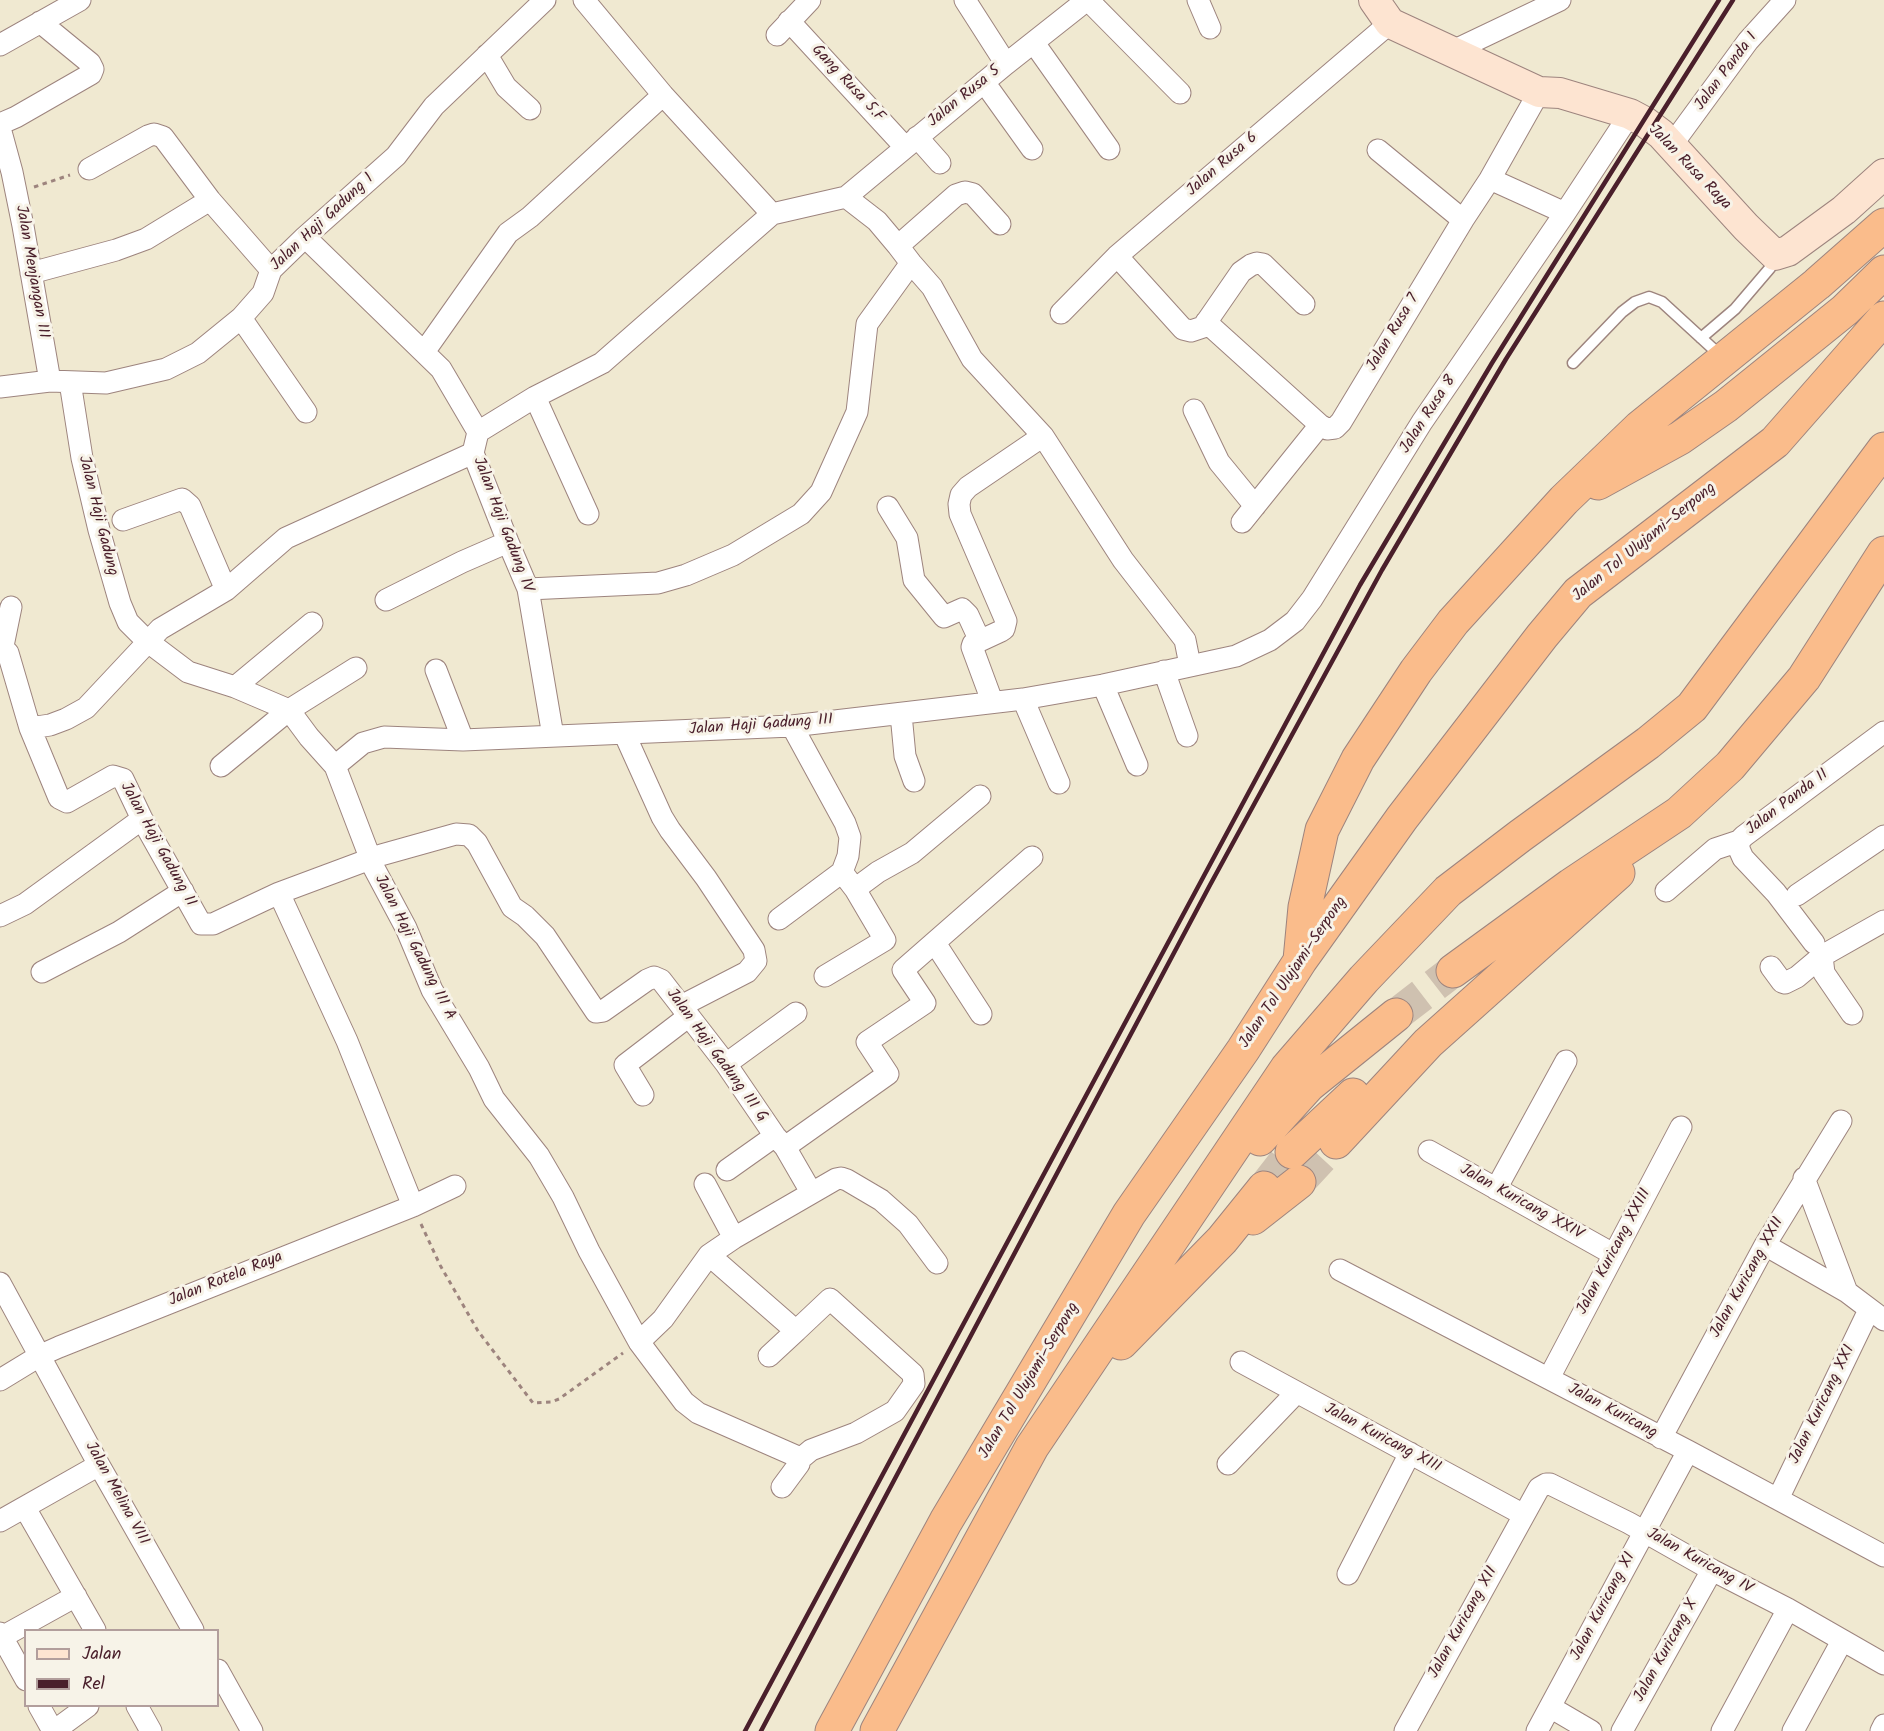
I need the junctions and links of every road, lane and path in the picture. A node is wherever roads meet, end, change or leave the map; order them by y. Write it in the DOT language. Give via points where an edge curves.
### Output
graph roads {
  1 [pos="80,0"];
  2 [pos="544,0"];
  3 [pos="584,0"];
  4 [pos="810,0"];
  5 [pos="965,0"];
  6 [pos="1088,0"];
  7 [pos="1198,0"];
  8 [pos="1560,0"];
  9 [pos="1785,0"];
  10 [pos="1382,12"];
  11 [pos="40,22"];
  12 [pos="1210,28"];
  13 [pos="1034,43"];
  14 [pos="0,45"];
  15 [pos="1451,51"];
  16 [pos="487,55"];
  17 [pos="1006,64"];
  18 [pos="984,82"];
  19 [pos="1539,92"];
  20 [pos="1180,93"];
  21 [pos="663,95"];
  22 [pos="530,109"];
  23 [pos="1630,114"];
  24 [pos="0,126"];
  25 [pos="911,142"];
  26 [pos="1671,146"];
  27 [pos="1032,149"];
  28 [pos="1109,149"];
  29 [pos="1378,150"];
  30 [pos="940,163"];
  31 [pos="89,169"];
  32 [pos="1884,174"];
  33 [pos="1490,178"];
  34 [pos="16,192"];
  35 [pos="846,197"];
  36 [pos="210,200"];
  37 [pos="1565,213"];
  38 [pos="772,214"];
  39 [pos="1463,220"];
  40 [pos="1000,224"];
  41 [pos="1884,225"];
  42 [pos="305,237"];
  43 [pos="898,246"];
  44 [pos="1775,255"];
  45 [pos="1117,256"];
  46 [pos="911,263"];
  47 [pos="271,270"];
  48 [pos="1884,272"];
  49 [pos="31,273"];
  50 [pos="1304,304"];
  51 [pos="1061,313"];
  52 [pos="241,318"];
  53 [pos="1884,318"];
  54 [pos="1206,322"];
  55 [pos="1713,349"];
  56 [pos="424,352"];
  57 [pos="1573,363"];
  58 [pos="60,382"];
  59 [pos="0,387"];
  60 [pos="535,397"];
  61 [pos="1194,410"];
  62 [pos="306,412"];
  63 [pos="1320,425"];
  64 [pos="478,432"];
  65 [pos="1043,436"];
  66 [pos="1884,449"];
  67 [pos="473,453"];
  68 [pos="1564,500"];
  69 [pos="888,507"];
  70 [pos="588,514"];
  71 [pos="123,520"];
  72 [pos="508,542"];
  73 [pos="1884,553"];
  74 [pos="528,589"];
  75 [pos="226,590"];
  76 [pos="386,600"];
  77 [pos="11,607"];
  78 [pos="312,623"];
  79 [pos="147,641"];
  80 [pos="980,641"];
  81 [pos="1,645"];
  82 [pos="1190,665"];
  83 [pos="356,668"];
  84 [pos="436,670"];
  85 [pos="1164,671"];
  86 [pos="1103,685"];
  87 [pos="235,687"];
  88 [pos="1023,699"];
  89 [pos="992,702"];
  90 [pos="289,710"];
  91 [pos="901,714"];
  92 [pos="792,726"];
  93 [pos="30,728"];
  94 [pos="1884,732"];
  95 [pos="625,735"];
  96 [pos="553,736"];
  97 [pos="1187,736"];
  98 [pos="463,740"];
  99 [pos="1137,765"];
  100 [pos="221,766"];
  101 [pos="335,766"];
  102 [pos="914,781"];
  103 [pos="1059,783"];
  104 [pos="980,796"];
  105 [pos="1679,813"];
  106 [pos="142,819"];
  107 [pos="1884,836"];
  108 [pos="1739,842"];
  109 [pos="1032,857"];
  110 [pos="370,860"];
  111 [pos="842,872"];
  112 [pos="855,889"];
  113 [pos="183,891"];
  114 [pos="1666,891"];
  115 [pos="279,893"];
  116 [pos="1797,895"];
  117 [pos="0,916"];
  118 [pos="779,919"];
  119 [pos="1884,921"];
  120 [pos="206,925"];
  121 [pos="883,937"];
  122 [pos="935,943"];
  123 [pos="1818,950"];
  124 [pos="1300,961"];
  125 [pos="1772,967"];
  126 [pos="903,970"];
  127 [pos="1453,971"];
  128 [pos="42,972"];
  129 [pos="825,976"];
  130 [pos="685,1011"];
  131 [pos="796,1013"];
  132 [pos="981,1014"];
  133 [pos="1852,1014"];
  134 [pos="1396,1015"];
  135 [pos="1428,1043"];
  136 [pos="1566,1061"];
  137 [pos="726,1064"];
  138 [pos="643,1095"];
  139 [pos="1840,1121"];
  140 [pos="1681,1126"];
  141 [pos="780,1141"];
  142 [pos="1336,1142"];
  143 [pos="1429,1151"];
  144 [pos="727,1170"];
  145 [pos="1804,1178"];
  146 [pos="705,1184"];
  147 [pos="455,1186"];
  148 [pos="1264,1188"];
  149 [pos="1496,1189"];
  150 [pos="811,1192"];
  151 [pos="413,1206"];
  152 [pos="734,1238"];
  153 [pos="1222,1240"];
  154 [pos="1765,1245"];
  155 [pos="1613,1254"];
  156 [pos="710,1255"];
  157 [pos="937,1263"];
  158 [pos="1340,1270"];
  159 [pos="0,1283"];
  160 [pos="1847,1292"];
  161 [pos="1876,1315"];
  162 [pos="796,1331"];
  163 [pos="639,1342"];
  164 [pos="1118,1345"];
  165 [pos="59,1347"];
  166 [pos="770,1356"];
  167 [pos="1241,1362"];
  168 [pos="1549,1378"];
  169 [pos="0,1380"];
  170 [pos="1296,1393"];
  171 [pos="1661,1438"];
  172 [pos="1032,1447"];
  173 [pos="1688,1451"];
  174 [pos="1410,1453"];
  175 [pos="799,1460"];
  176 [pos="1228,1464"];
  177 [pos="99,1465"];
  178 [pos="782,1487"];
  179 [pos="1778,1499"];
  180 [pos="25,1508"];
  181 [pos="1524,1515"];
  182 [pos="0,1521"];
  183 [pos="1645,1532"];
  184 [pos="1884,1556"];
  185 [pos="1712,1570"];
  186 [pos="1348,1574"];
  187 [pos="76,1596"];
  188 [pos="1788,1610"];
  189 [pos="94,1629"];
  190 [pos="192,1629"];
  191 [pos="1,1635"];
  192 [pos="1842,1641"];
  193 [pos="1884,1664"];
  194 [pos="219,1672"];
  195 [pos="24,1676"];
  196 [pos="40,1707"];
  197 [pos="87,1707"];
  198 [pos="138,1707"];
  199 [pos="1550,1707"];
  200 [pos="1884,1725"];
  201 [pos="54,1731"];
  202 [pos="151,1731"];
  203 [pos="252,1731"];
  204 [pos="832,1731"];
  205 [pos="877,1731"];
  206 [pos="1405,1731"];
  207 [pos="1537,1731"];
  208 [pos="1591,1731"];
  209 [pos="1622,1731"];
  210 [pos="1722,1731"];
  211 [pos="1793,1731"];
  212 [pos="1881,1731"];
  1 -- 11 [label="street"];
  2 -- 16 [label="street, Jalan Haji Gadung 1"];
  3 -- 21 [label="street"];
  4 -- 25 [label="street, Gang Rusa 5.F" via="783,28"];
  5 -- 17 [label="street"];
  6 -- 13 [label="street, Jalan Rusa 5"];
  6 -- 20 [label="street"];
  7 -- 12 [label="street"];
  8 -- 15 [label="street"];
  9 -- 26 [label="street, Jalan Panda I" via="1748,41"];
  10 -- 15 [label="street, Jalan Rusa Raya"];
  10 -- 45 [label="street, Jalan Rusa 6"];
  11 -- 14 [label="street"];
  11 -- 24 [label="street" via="93,69 91,74"];
  13 -- 17 [label="street, Jalan Rusa 5"];
  13 -- 28 [label="street"];
  15 -- 19 [label="street, Jalan Rusa Raya"];
  16 -- 22 [label="street" via="506,87"];
  16 -- 42 [label="street, Jalan Haji Gadung 1" via="434,106 396,156"];
  17 -- 18 [label="street, Jalan Rusa 5"];
  18 -- 25 [label="street, Jalan Rusa 5"];
  18 -- 27 [label="street"];
  19 -- 23 [label="street, Jalan Rusa Raya" via="1560,93"];
  19 -- 33 [label="street, Jalan Rusa 7"];
  21 -- 38 [label="street"];
  21 -- 56 [label="street" via="508,233"];
  23 -- 26 [label="street, Jalan Rusa Raya" via="1661,134"];
  23 -- 37 [label="street, Jalan Rusa 8"];
  24 -- 34 [label="street, Jalan Menjangan III"];
  25 -- 30 [label="street, Gang Rusa 5.F"];
  25 -- 35 [label="street, Jalan Rusa 5"];
  26 -- 44 [label="street, Jalan Rusa Raya"];
  29 -- 39 [label="street"];
  31 -- 34 [label="path"];
  31 -- 36 [label="street" via="148,136 159,135"];
  32 -- 44 [label="street" via="1835,217 1788,251"];
  33 -- 37 [label="street"];
  33 -- 39 [label="street, Jalan Rusa 7"];
  34 -- 49 [label="street, Jalan Menjangan III"];
  35 -- 38 [label="street"];
  35 -- 43 [label="street" via="877,221"];
  36 -- 47 [label="street"];
  36 -- 49 [label="street" via="146,239"];
  37 -- 82 [label="street, Jalan Rusa 8" via="1422,422 1295,621 1270,640 1236,656"];
  38 -- 60 [label="street" via="602,363"];
  39 -- 63 [label="street, Jalan Rusa 7" via="1341,422 1335,428"];
  40 -- 43 [label="street" via="973,194 965,192 956,195"];
  41 -- 55 [label="highway" via="1817,284"];
  42 -- 47 [label="street, Jalan Haji Gadung 1"];
  42 -- 56 [label="street, Jalan Haji Gadung IV"];
  43 -- 46 [label="street"];
  44 -- 55 [label="lane" via="1770,268 1734,309"];
  45 -- 51 [label="street, Jalan Rusa 6"];
  45 -- 54 [label="street" via="1183,329 1197,330"];
  46 -- 65 [label="street" via="932,287 972,359"];
  46 -- 74 [label="street" via="867,324 857,412 821,492 801,514 733,555 658,583"];
  47 -- 52 [label="street, Jalan Haji Gadung 1" via="263,293"];
  48 -- 68 [label="highway" via="1845,310 1689,432"];
  49 -- 58 [label="street, Jalan Menjangan III"];
  50 -- 54 [label="street" via="1263,264 1257,263 1241,272"];
  52 -- 58 [label="street, Jalan Haji Gadung 1" via="198,353 166,369 106,383"];
  52 -- 62 [label="street"];
  53 -- 124 [label="highway, Jalan Tol Ulujami–Serpong" via="1775,442 1578,593 1408,809"];
  54 -- 63 [label="street"];
  55 -- 57 [label="lane" via="1662,302 1649,297 1622,312"];
  55 -- 68 [label="highway"];
  56 -- 64 [label="street, Jalan Haji Gadung IV" via="441,369"];
  58 -- 59 [label="street, Jalan Haji Gadung 1"];
  58 -- 79 [label="street, Jalan Haji Gadung" via="120,603 128,622"];
  60 -- 64 [label="street"];
  60 -- 70 [label="street"];
  61 -- 63 [label="street" via="1249,514"];
  64 -- 67 [label="street, Jalan Haji Gadung IV"];
  65 -- 80 [label="street" via="961,495 960,514 1006,621 1004,629"];
  65 -- 82 [label="street" via="1124,560 1185,640"];
  66 -- 172 [label="highway" via="1692,707 1648,744 1448,891 1287,1068"];
  67 -- 72 [label="street, Jalan Haji Gadung IV"];
  67 -- 75 [label="street" via="286,538"];
  68 -- 124 [label="highway" via="1453,622 1358,759 1322,830 1305,907"];
  69 -- 80 [label="street" via="907,538 914,580 944,617 962,609"];
  71 -- 75 [label="street" via="182,499 190,506"];
  72 -- 74 [label="street, Jalan Haji Gadung IV"];
  72 -- 76 [label="street"];
  73 -- 105 [label="highway" via="1804,678 1730,766"];
  74 -- 96 [label="street, Jalan Haji Gadung IV"];
  75 -- 79 [label="street" via="160,629"];
  77 -- 81 [label="street"];
  78 -- 87 [label="street"];
  79 -- 87 [label="street" via="188,672"];
  79 -- 93 [label="street" via="86,708 50,725"];
  80 -- 89 [label="street" via="973,644 972,651"];
  81 -- 93 [label="street, Jalan Haji Gadung II" via="8,653"];
  82 -- 85 [label="street, Jalan Haji Gadung III"];
  83 -- 90 [label="street"];
  84 -- 98 [label="street"];
  85 -- 86 [label="street, Jalan Haji Gadung III"];
  85 -- 97 [label="street"];
  86 -- 88 [label="street, Jalan Haji Gadung III"];
  86 -- 99 [label="street"];
  87 -- 90 [label="street"];
  88 -- 89 [label="street, Jalan Haji Gadung III"];
  88 -- 103 [label="street"];
  89 -- 91 [label="street, Jalan Haji Gadung III"];
  90 -- 100 [label="street"];
  90 -- 101 [label="street"];
  91 -- 92 [label="street, Jalan Haji Gadung III"];
  91 -- 102 [label="street" via="905,756"];
  92 -- 95 [label="street, Jalan Haji Gadung III"];
  92 -- 111 [label="street" via="850,837"];
  93 -- 106 [label="street, Jalan Haji Gadung II" via="59,798 67,802 113,776 123,779"];
  94 -- 108 [label="street, Jalan Panda II"];
  95 -- 96 [label="street, Jalan Haji Gadung III"];
  95 -- 130 [label="street" via="662,817 754,950 756,962 747,972"];
  96 -- 98 [label="street, Jalan Haji Gadung III"];
  98 -- 101 [label="street, Jalan Haji Gadung III" via="384,737 363,744"];
  101 -- 110 [label="street"];
  104 -- 112 [label="street" via="912,853"];
  105 -- 127 [label="highway"];
  105 -- 135 [label="highway" via="1616,876"];
  106 -- 113 [label="street, Jalan Haji Gadung II"];
  106 -- 117 [label="street" via="25,904"];
  107 -- 116 [label="street"];
  108 -- 114 [label="street" via="1715,849"];
  108 -- 123 [label="street, Jalan Panda II" via="1743,858 1776,893"];
  109 -- 122 [label="street"];
  110 -- 115 [label="street, Jalan Haji Gadung III G"];
  110 -- 130 [label="street, Jalan Haji Gadung III G" via="456,834 469,835 512,907 545,936 596,1012 654,977 661,980"];
  110 -- 163 [label="street, Jalan Haji Gadung III A" via="406,928 432,990 494,1099 539,1156"];
  111 -- 112 [label="street"];
  111 -- 118 [label="street"];
  112 -- 121 [label="street"];
  113 -- 120 [label="street, Jalan Haji Gadung II" via="198,920"];
  113 -- 128 [label="street" via="119,932"];
  115 -- 120 [label="street, Jalan Haji Gadung III G"];
  115 -- 151 [label="street" via="347,1041"];
  119 -- 123 [label="street"];
  121 -- 126 [label="street"];
  121 -- 129 [label="street"];
  122 -- 126 [label="street"];
  122 -- 132 [label="street"];
  123 -- 125 [label="street" via="1797,977 1785,983"];
  123 -- 133 [label="street, Jalan Panda II" via="1824,973"];
  124 -- 204 [label="highway, Jalan Tol Ulujami–Serpong" via="1129,1214 946,1521"];
  126 -- 141 [label="street" via="925,1003 867,1042 888,1074"];
  130 -- 137 [label="street, Jalan Haji Gadung III G"];
  130 -- 138 [label="street" via="625,1065"];
  131 -- 137 [label="street"];
  134 -- 164 [label="highway" via="1309,1085 1264,1133 1193,1229"];
  135 -- 142 [label="highway"];
  135 -- 153 [label="highway" via="1363,1086 1295,1167 1268,1207"];
  136 -- 149 [label="street"];
  137 -- 141 [label="street, Jalan Haji Gadung III G"];
  139 -- 145 [label="street, Jalan Kuricang XXII"];
  140 -- 155 [label="street, Jalan Kuricang XXIII"];
  141 -- 144 [label="street"];
  141 -- 150 [label="street, Jalan Haji Gadung III G"];
  143 -- 149 [label="street, Jalan Kuricang XXIV"];
  145 -- 154 [label="street, Jalan Kuricang XXII"];
  145 -- 160 [label="street"];
  146 -- 152 [label="street"];
  147 -- 151 [label="street, Jalan Rotela Raya"];
  148 -- 153 [label="highway"];
  149 -- 155 [label="street, Jalan Kuricang XXIV"];
  150 -- 152 [label="street"];
  150 -- 157 [label="street" via="836,1179 847,1180 881,1200 908,1224"];
  151 -- 163 [label="path" via="440,1265 478,1331 532,1403 551,1402 569,1393"];
  151 -- 165 [label="street, Jalan Rotela Raya"];
  152 -- 156 [label="street"];
  153 -- 164 [label="highway"];
  154 -- 160 [label="street"];
  154 -- 171 [label="street, Jalan Kuricang XXII"];
  155 -- 168 [label="street, Jalan Kuricang XXIII"];
  156 -- 162 [label="street"];
  156 -- 163 [label="street" via="663,1319"];
  158 -- 168 [label="street, Jalan Kuricang"];
  159 -- 165 [label="street, Jalan Melina VIII"];
  160 -- 161 [label="street"];
  161 -- 179 [label="street, Jalan Kuricang XXI"];
  162 -- 166 [label="street"];
  162 -- 175 [label="street" via="830,1299 913,1374 914,1384 885,1419 812,1450"];
  163 -- 175 [label="street, Jalan Haji Gadung III A" via="679,1396 698,1413"];
  164 -- 172 [label="highway"];
  165 -- 169 [label="street, Jalan Rotela Raya"];
  165 -- 177 [label="street, Jalan Melina VIII"];
  167 -- 170 [label="street, Jalan Kuricang XIII"];
  168 -- 171 [label="street, Jalan Kuricang"];
  170 -- 174 [label="street, Jalan Kuricang XIII"];
  170 -- 176 [label="street"];
  171 -- 173 [label="street, Jalan Kuricang"];
  172 -- 205 [label="highway"];
  173 -- 179 [label="street, Jalan Kuricang"];
  173 -- 183 [label="street, Jalan Kuricang XI"];
  174 -- 181 [label="street, Jalan Kuricang XIII"];
  174 -- 186 [label="street"];
  175 -- 178 [label="street"];
  177 -- 180 [label="street"];
  177 -- 190 [label="street, Jalan Melina VIII"];
  179 -- 184 [label="street, Jalan Kuricang"];
  180 -- 182 [label="street"];
  180 -- 187 [label="street"];
  181 -- 183 [label="street, Jalan Kuricang IV" via="1539,1488 1550,1484"];
  181 -- 206 [label="street, Jalan Kuricang XII"];
  183 -- 185 [label="street, Jalan Kuricang IV"];
  183 -- 199 [label="street, Jalan Kuricang XI"];
  185 -- 188 [label="street, Jalan Kuricang IV"];
  185 -- 209 [label="street, Jalan Kuricang X"];
  187 -- 189 [label="street"];
  187 -- 191 [label="street"];
  188 -- 192 [label="street, Jalan Kuricang IV"];
  188 -- 210 [label="street"];
  191 -- 195 [label="street"];
  192 -- 193 [label="street, Jalan Kuricang IV"];
  192 -- 211 [label="street"];
  194 -- 203 [label="street"];
  196 -- 201 [label="street"];
  197 -- 201 [label="street"];
  198 -- 202 [label="street"];
  199 -- 207 [label="street, Jalan Kuricang XI"];
  199 -- 208 [label="street"];
  200 -- 212 [label="street"];
}
